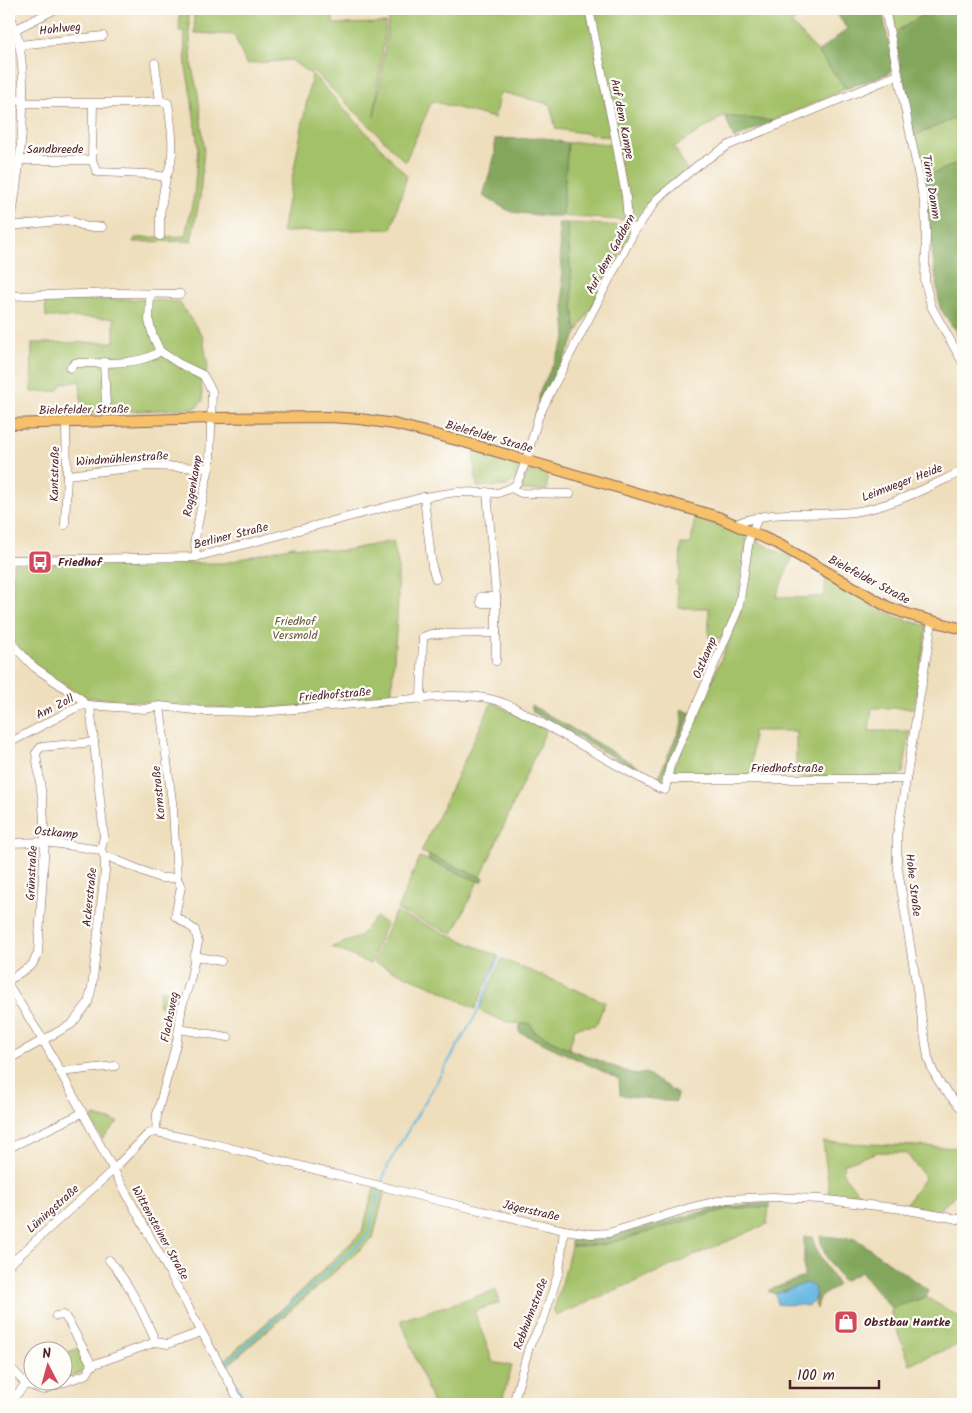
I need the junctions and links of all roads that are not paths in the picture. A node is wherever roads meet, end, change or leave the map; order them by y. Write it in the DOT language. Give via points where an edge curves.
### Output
graph roads {
  1 [pos="56,9"];
  2 [pos="589,9"];
  3 [pos="885,9"];
  4 [pos="9,14"];
  5 [pos="16,29"];
  6 [pos="103,36"];
  7 [pos="19,45"];
  8 [pos="155,63"];
  9 [pos="898,75"];
  10 [pos="9,98"];
  11 [pos="22,100"];
  12 [pos="160,101"];
  13 [pos="93,104"];
  14 [pos="19,160"];
  15 [pos="92,160"];
  16 [pos="166,177"];
  17 [pos="10,226"];
  18 [pos="102,227"];
  19 [pos="634,232"];
  20 [pos="9,235"];
  21 [pos="160,236"];
  22 [pos="180,294"];
  23 [pos="150,295"];
  24 [pos="9,296"];
  25 [pos="160,351"];
  26 [pos="104,362"];
  27 [pos="963,363"];
  28 [pos="70,368"];
  29 [pos="106,406"];
  30 [pos="212,418"];
  31 [pos="9,424"];
  32 [pos="66,424"];
  33 [pos="526,461"];
  34 [pos="209,468"];
  35 [pos="963,471"];
  36 [pos="67,475"];
  37 [pos="511,488"];
  38 [pos="487,492"];
  39 [pos="570,494"];
  40 [pos="424,497"];
  41 [pos="758,517"];
  42 [pos="736,524"];
  43 [pos="65,525"];
  44 [pos="752,531"];
  45 [pos="196,557"];
  46 [pos="9,560"];
  47 [pos="436,579"];
  48 [pos="932,622"];
  49 [pos="963,629"];
  50 [pos="496,633"];
  51 [pos="9,642"];
  52 [pos="496,661"];
  53 [pos="421,699"];
  54 [pos="88,705"];
  55 [pos="160,706"];
  56 [pos="94,742"];
  57 [pos="9,743"];
  58 [pos="667,779"];
  59 [pos="906,779"];
  60 [pos="665,790"];
  61 [pos="45,842"];
  62 [pos="9,843"];
  63 [pos="101,850"];
  64 [pos="105,858"];
  65 [pos="177,878"];
  66 [pos="194,956"];
  67 [pos="221,961"];
  68 [pos="9,980"];
  69 [pos="9,986"];
  70 [pos="178,1029"];
  71 [pos="228,1037"];
  72 [pos="43,1040"];
  73 [pos="9,1059"];
  74 [pos="115,1066"];
  75 [pos="60,1072"];
  76 [pos="963,1110"];
  77 [pos="82,1112"];
  78 [pos="156,1132"];
  79 [pos="9,1148"];
  80 [pos="113,1170"];
  81 [pos="963,1220"];
  82 [pos="564,1230"];
  83 [pos="9,1252"];
  84 [pos="109,1260"];
  85 [pos="12,1262"];
  86 [pos="56,1316"];
  87 [pos="201,1332"];
  88 [pos="156,1342"];
  89 [pos="92,1365"];
  90 [pos="9,1366"];
  91 [pos="72,1379"];
  92 [pos="22,1380"];
  93 [pos="22,1388"];
  94 [pos="9,1403"];
  95 [pos="241,1404"];
  96 [pos="513,1404"];
  1 -- 5 [label="street"];
  2 -- 19 [label="street, Auf dem Kampe" via="616,141 628,222"];
  3 -- 9 [label="street, Türns Damm"];
  4 -- 5 [label="street"];
  5 -- 7 [label="street"];
  6 -- 7 [label="street, Hohlweg"];
  7 -- 11 [label="street"];
  8 -- 12 [label="street"];
  9 -- 19 [label="street, Auf dem Gaddern" via="729,145 698,165 658,198"];
  9 -- 27 [label="street, Türns Damm" via="924,207 925,282 931,306"];
  10 -- 11 [label="street"];
  11 -- 13 [label="street" via="28,103"];
  11 -- 14 [label="street"];
  12 -- 13 [label="street"];
  12 -- 16 [label="street" via="168,103 171,126 170,169"];
  13 -- 15 [label="street, Sandbreede"];
  14 -- 15 [label="street, Sandbreede"];
  14 -- 17 [label="street"];
  15 -- 16 [label="street, Sandbreede" via="97,172"];
  16 -- 21 [label="street"];
  17 -- 18 [label="street" via="68,220 87,228"];
  17 -- 20 [label="street"];
  19 -- 33 [label="street, Auf dem Gaddern" via="538,418"];
  22 -- 23 [label="street"];
  23 -- 24 [label="street"];
  23 -- 25 [label="street" via="149,321"];
  25 -- 26 [label="street" via="144,360"];
  25 -- 30 [label="street, Roggenkamp" via="203,375 212,391"];
  26 -- 28 [label="street" via="75,363"];
  26 -- 29 [label="street"];
  30 -- 32 [label="main road, Bielefelder Straße"];
  30 -- 33 [label="main road, Bielefelder Straße" via="360,419 394,424"];
  30 -- 34 [label="street, Roggenkamp"];
  31 -- 32 [label="main road, Bielefelder Straße"];
  32 -- 36 [label="street, Kantstraße"];
  33 -- 37 [label="street" via="521,477"];
  33 -- 42 [label="main road, Bielefelder Straße"];
  34 -- 36 [label="street, Windmühlenstraße" via="148,466"];
  34 -- 45 [label="street, Roggenkamp" via="195,539"];
  35 -- 41 [label="street, Leimweger Heide" via="871,508 853,512"];
  36 -- 43 [label="street, Kantstraße"];
  37 -- 38 [label="street, Berliner Straße" via="498,493"];
  37 -- 39 [label="street, Berliner Straße" via="521,493"];
  38 -- 40 [label="street, Berliner Straße"];
  38 -- 50 [label="street"];
  40 -- 45 [label="street, Berliner Straße"];
  40 -- 47 [label="street"];
  41 -- 42 [label="street, Leimweger Heide"];
  41 -- 44 [label="street"];
  42 -- 44 [label="main road, Bielefelder Straße"];
  44 -- 48 [label="main road, Bielefelder Straße" via="888,607"];
  44 -- 58 [label="street, Ostkamp" via="737,612"];
  45 -- 46 [label="street, Berliner Straße"];
  48 -- 49 [label="main road, Bielefelder Straße"];
  48 -- 59 [label="street, Hohe Straße"];
  50 -- 52 [label="street"];
  50 -- 53 [label="street" via="431,634 423,637"];
  51 -- 54 [label="street" via="34,667"];
  53 -- 55 [label="street, Friedhofstraße" via="260,712"];
  53 -- 60 [label="street, Friedhofstraße" via="473,696 502,702"];
  54 -- 55 [label="street, Friedhofstraße" via="145,709"];
  54 -- 56 [label="street, Ackerstraße"];
  54 -- 57 [label="street, Am Zoll" via="78,707"];
  55 -- 65 [label="street, Kornstraße" via="173,810"];
  56 -- 61 [label="street, Grünstraße" via="41,747 36,753"];
  56 -- 63 [label="street, Ackerstraße" via="104,836"];
  58 -- 59 [label="street, Friedhofstraße"];
  58 -- 60 [label="street, Ostkamp"];
  59 -- 76 [label="street, Hohe Straße" via="897,835 897,863 928,1057 932,1072 943,1089"];
  61 -- 62 [label="street, Ostkamp"];
  61 -- 63 [label="street, Ostkamp"];
  61 -- 68 [label="street, Grünstraße" via="38,952 32,965"];
  63 -- 64 [label="street, Ackerstraße"];
  64 -- 65 [label="street" via="160,878"];
  64 -- 72 [label="street, Ackerstraße" via="88,1002 72,1024"];
  65 -- 66 [label="street, Flachsweg" via="181,887 175,916 195,930 198,942"];
  66 -- 67 [label="street"];
  66 -- 70 [label="street, Flachsweg"];
  69 -- 72 [label="street, Wittensteiner Straße"];
  70 -- 71 [label="street"];
  70 -- 78 [label="street, Flachsweg" via="157,1114"];
  72 -- 73 [label="street, Ackerstraße"];
  72 -- 75 [label="street, Wittensteiner Straße"];
  74 -- 75 [label="street"];
  75 -- 77 [label="street, Wittensteiner Straße"];
  77 -- 79 [label="street"];
  77 -- 80 [label="street, Wittensteiner Straße"];
  78 -- 80 [label="street" via="148,1134"];
  78 -- 82 [label="street, Jägerstraße"];
  80 -- 85 [label="street, Lüningstraße"];
  80 -- 87 [label="street, Wittensteiner Straße"];
  81 -- 82 [label="street, Jägerstraße" via="820,1199 772,1197 727,1199 609,1233"];
  82 -- 96 [label="street, Rebhuhnstraße" via="559,1271 544,1318 529,1346"];
  83 -- 85 [label="street"];
  84 -- 88 [label="street" via="123,1276"];
  86 -- 89 [label="street" via="64,1315"];
  87 -- 88 [label="street" via="168,1344"];
  87 -- 95 [label="street, Wittensteiner Straße"];
  88 -- 89 [label="street"];
  89 -- 91 [label="street" via="87,1374"];
  90 -- 92 [label="street"];
  93 -- 94 [label="street"];
}
